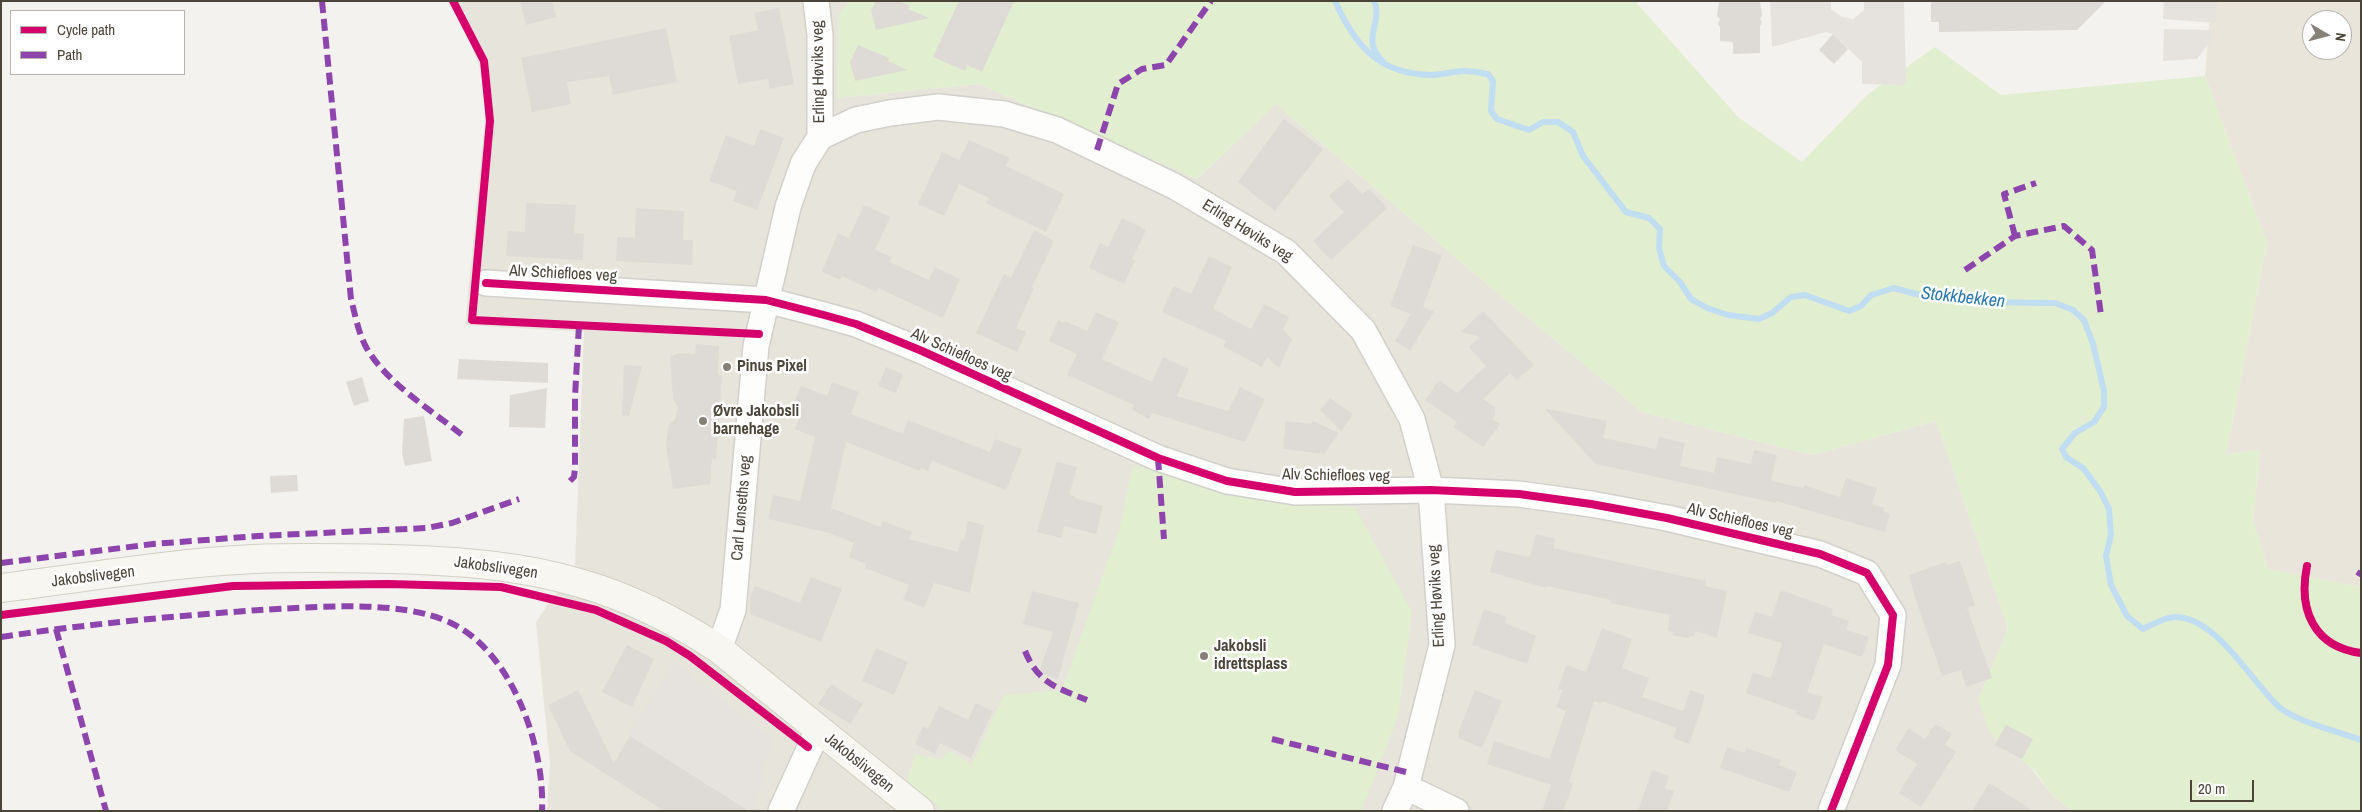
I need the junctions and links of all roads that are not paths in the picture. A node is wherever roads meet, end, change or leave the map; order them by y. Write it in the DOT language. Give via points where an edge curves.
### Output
graph roads {
  1 [pos="816,1"];
  2 [pos="820,137"];
  3 [pos="486,283"];
  4 [pos="766,300"];
  5 [pos="1431,490"];
  6 [pos="1,588"];
  7 [pos="719,649"];
  8 [pos="818,730"];
  9 [pos="1406,787"];
  10 [pos="782,811"];
  11 [pos="920,811"];
  12 [pos="1395,811"];
  13 [pos="1456,811"];
  14 [pos="1831,811"];
  1 -- 2 [label="street, Erling Høviks veg" via="820,34"];
  2 -- 4 [label="street, Carl Lønseths veg" via="803,164 788,207"];
  2 -- 5 [label="street, Erling Høviks veg" via="856,120 938,107 1004,114 1057,130 1174,186 1286,252 1363,330 1412,419"];
  3 -- 4 [label="street, Alv Schiefloes veg"];
  4 -- 5 [label="street, Alv Schiefloes veg" via="856,324 1158,458 1228,481 1294,492"];
  4 -- 7 [label="street, Carl Lønseths veg" via="756,346 733,610"];
  5 -- 9 [label="street, Erling Høviks veg" via="1442,645"];
  5 -- 14 [label="street, Alv Schiefloes veg" via="1519,494 1601,506 1767,540 1820,554 1867,574 1893,615 1888,665"];
  6 -- 7 [label="street, Jakobslivegen" via="251,559 454,560 582,583 638,604"];
  7 -- 8 [label="street, Jakobslivegen"];
  8 -- 10 [label="street"];
  8 -- 11 [label="street, Jakobslivegen"];
  9 -- 12 [label="street, Erling Høviks veg"];
  9 -- 13 [label="street"];
}
